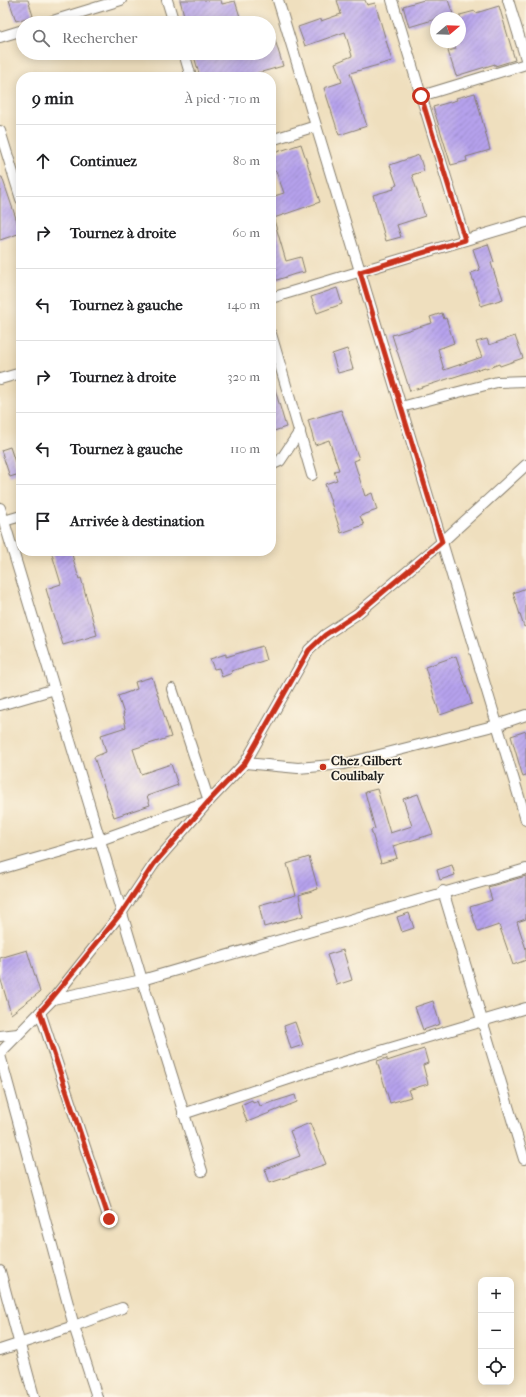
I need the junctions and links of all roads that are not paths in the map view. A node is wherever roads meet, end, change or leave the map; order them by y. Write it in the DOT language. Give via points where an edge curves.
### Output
graph roads {
  1 [pos="121,0"];
  2 [pos="167,0"];
  3 [pos="278,0"];
  4 [pos="392,0"];
  5 [pos="508,0"];
  6 [pos="69,16"];
  7 [pos="172,16"];
  8 [pos="16,32"];
  9 [pos="0,37"];
  10 [pos="526,59"];
  11 [pos="186,60"];
  12 [pos="526,64"];
  13 [pos="190,72"];
  14 [pos="421,96"];
  15 [pos="316,126"];
  16 [pos="0,131"];
  17 [pos="276,138"];
  18 [pos="16,183"];
  19 [pos="526,222"];
  20 [pos="465,240"];
  21 [pos="360,272"];
  22 [pos="276,297"];
  23 [pos="276,351"];
  24 [pos="16,374"];
  25 [pos="0,379"];
  26 [pos="526,381"];
  27 [pos="401,407"];
  28 [pos="300,431"];
  29 [pos="276,463"];
  30 [pos="526,465"];
  31 [pos="312,475"];
  32 [pos="0,508"];
  33 [pos="16,517"];
  34 [pos="4,521"];
  35 [pos="442,542"];
  36 [pos="55,689"];
  37 [pos="172,689"];
  38 [pos="0,705"];
  39 [pos="526,715"];
  40 [pos="497,725"];
  41 [pos="245,763"];
  42 [pos="209,801"];
  43 [pos="526,820"];
  44 [pos="100,840"];
  45 [pos="0,869"];
  46 [pos="526,869"];
  47 [pos="443,892"];
  48 [pos="122,912"];
  49 [pos="142,980"];
  50 [pos="52,998"];
  51 [pos="526,1008"];
  52 [pos="40,1012"];
  53 [pos="482,1022"];
  54 [pos="18,1034"];
  55 [pos="0,1036"];
  56 [pos="0,1054"];
  57 [pos="183,1114"];
  58 [pos="524,1159"];
  59 [pos="202,1171"];
  60 [pos="109,1219"];
  61 [pos="0,1271"];
  62 [pos="122,1308"];
  63 [pos="74,1326"];
  64 [pos="19,1345"];
  65 [pos="0,1350"];
  66 [pos="34,1397"];
  67 [pos="97,1397"];
  1 -- 6 [label="street"];
  2 -- 7 [label="street"];
  3 -- 15 [label="street"];
  4 -- 14 [label="street"];
  5 -- 10 [label="street"];
  8 -- 9 [label="street"];
  11 -- 13 [label="street"];
  12 -- 14 [label="street"];
  14 -- 20 [label="street"];
  15 -- 17 [label="street"];
  15 -- 21 [label="street"];
  16 -- 18 [label="street"];
  19 -- 20 [label="street"];
  20 -- 21 [label="street"];
  21 -- 22 [label="street"];
  21 -- 27 [label="street"];
  23 -- 28 [label="street"];
  24 -- 25 [label="street"];
  26 -- 27 [label="street" via="497,382"];
  27 -- 35 [label="street"];
  28 -- 29 [label="street" via="280,461"];
  28 -- 31 [label="street"];
  30 -- 35 [label="street"];
  32 -- 34 [label="street"];
  33 -- 34 [label="street"];
  34 -- 36 [label="street"];
  35 -- 40 [label="street"];
  35 -- 41 [label="street" via="357,614 325,635 309,650"];
  36 -- 38 [label="street"];
  36 -- 44 [label="street"];
  37 -- 42 [label="street"];
  39 -- 40 [label="street"];
  40 -- 41 [label="street" via="344,764 298,768"];
  40 -- 43 [label="street"];
  41 -- 42 [label="street"];
  42 -- 44 [label="street"];
  42 -- 48 [label="street" via="154,864"];
  44 -- 45 [label="street"];
  44 -- 48 [label="street"];
  46 -- 47 [label="street"];
  47 -- 49 [label="street"];
  47 -- 53 [label="street"];
  48 -- 49 [label="street"];
  48 -- 50 [label="street"];
  49 -- 50 [label="street"];
  49 -- 57 [label="street"];
  50 -- 52 [label="street"];
  51 -- 53 [label="street"];
  52 -- 54 [label="street"];
  52 -- 60 [label="street"];
  53 -- 57 [label="street" via="310,1072"];
  53 -- 58 [label="street"];
  54 -- 55 [label="street"];
  54 -- 56 [label="street"];
  56 -- 63 [label="street"];
  57 -- 59 [label="street"];
  61 -- 64 [label="street"];
  62 -- 63 [label="street"];
  63 -- 64 [label="street"];
  63 -- 67 [label="street"];
  64 -- 65 [label="street"];
  64 -- 66 [label="street"];
}
